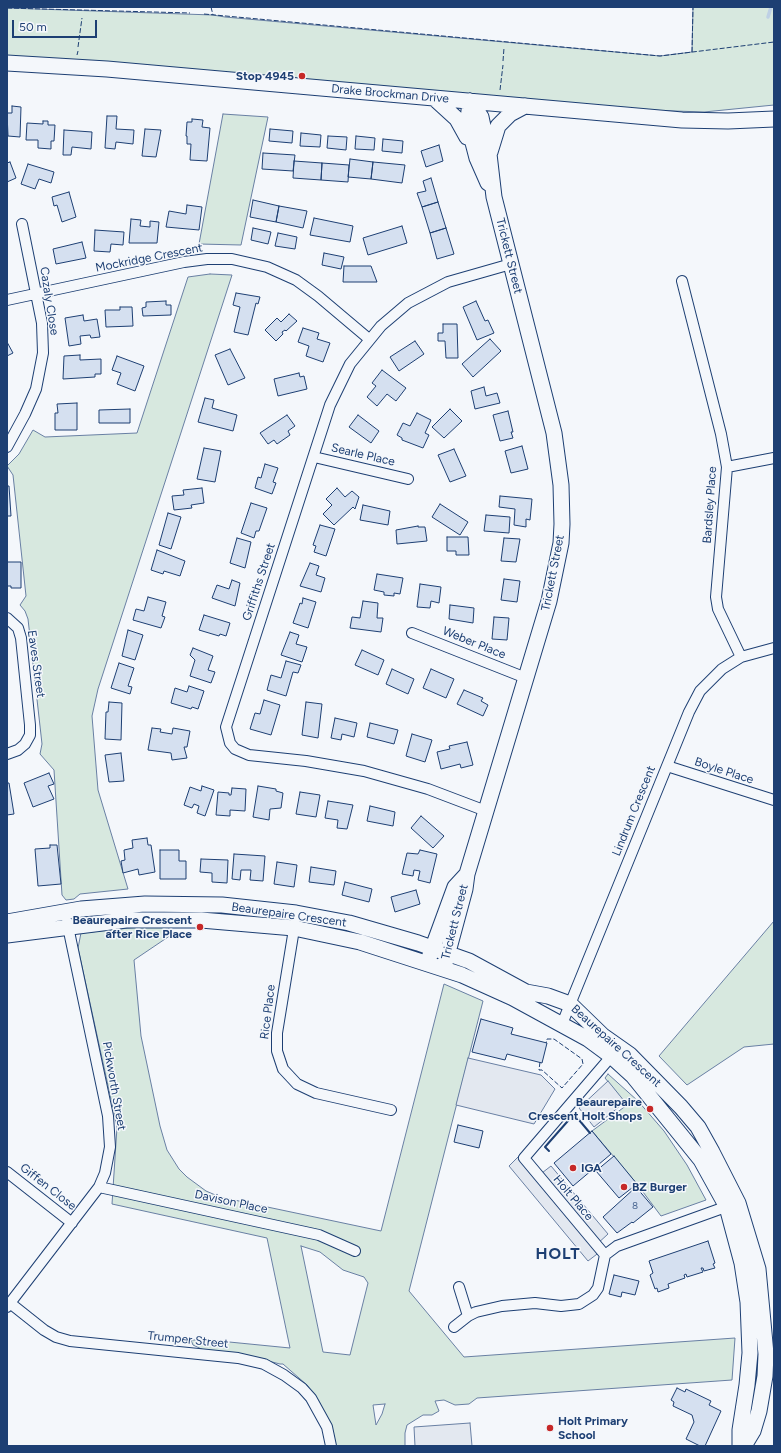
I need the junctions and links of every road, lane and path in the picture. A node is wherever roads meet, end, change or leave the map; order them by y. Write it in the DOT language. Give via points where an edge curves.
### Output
graph roads {
  1 [pos="7,63"];
  2 [pos="434,98"];
  3 [pos="470,101"];
  4 [pos="525,106"];
  5 [pos="774,119"];
  6 [pos="483,156"];
  7 [pos="22,224"];
  8 [pos="511,264"];
  9 [pos="682,281"];
  10 [pos="37,294"];
  11 [pos="7,300"];
  12 [pos="369,339"];
  13 [pos="7,447"];
  14 [pos="314,457"];
  15 [pos="774,458"];
  16 [pos="727,468"];
  17 [pos="408,479"];
  18 [pos="7,618"];
  19 [pos="412,633"];
  20 [pos="774,648"];
  21 [pos="741,657"];
  22 [pos="526,678"];
  23 [pos="7,754"];
  24 [pos="667,766"];
  25 [pos="774,800"];
  26 [pos="486,811"];
  27 [pos="467,874"];
  28 [pos="65,911"];
  29 [pos="296,913"];
  30 [pos="7,922"];
  31 [pos="68,926"];
  32 [pos="294,928"];
  33 [pos="7,935"];
  34 [pos="432,948"];
  35 [pos="448,954"];
  36 [pos="427,963"];
  37 [pos="443,969"];
  38 [pos="570,1004"];
  39 [pos="562,1024"];
  40 [pos="615,1052"];
  41 [pos="391,1110"];
  42 [pos="7,1172"];
  43 [pos="99,1187"];
  44 [pos="733,1205"];
  45 [pos="72,1223"];
  46 [pos="355,1251"];
  47 [pos="605,1256"];
  48 [pos="459,1287"];
  49 [pos="8,1305"];
  50 [pos="468,1316"];
  51 [pos="454,1328"];
  52 [pos="750,1353"];
  53 [pos="770,1355"];
  54 [pos="331,1446"];
  55 [pos="740,1446"];
  56 [pos="744,1446"];
  1 -- 2 [label="street, Drake Brockman Drive" via="107,69"];
  2 -- 3 [label="street, Drake Brockman Drive"];
  2 -- 6 [label="street" via="458,121"];
  3 -- 4 [label="street, Drake Brockman Drive"];
  3 -- 6 [label="street, Trickett Street" via="468,120"];
  4 -- 5 [label="street, Drake Brockman Drive" via="682,120"];
  4 -- 6 [label="street" via="510,114 498,126"];
  6 -- 8 [label="street, Trickett Street"];
  7 -- 10 [label="street, Cazaly Close"];
  8 -- 12 [label="street, Griffiths Street" via="448,282 425,293 394,314"];
  8 -- 22 [label="street, Trickett Street" via="554,433 562,485 562,524 558,562 550,601"];
  9 -- 16 [label="street, Bardsley Place" via="721,434"];
  10 -- 11 [label="street, Mockridge Crescent"];
  10 -- 12 [label="street, Mockridge Crescent" via="184,262 232,259 267,267 296,280"];
  10 -- 13 [label="street, Cazaly Close" via="43,338 41,368 31,402"];
  12 -- 14 [label="street, Griffiths Street" via="350,364 339,385"];
  14 -- 17 [label="street, Searle Place"];
  14 -- 26 [label="street, Griffiths Street" via="228,721 227,735 230,742 235,749 249,755 364,771 428,789"];
  15 -- 16 [label="street"];
  16 -- 21 [label="street, Bardsley Place" via="716,597 718,609"];
  18 -- 23 [label="street, Eaves Street" via="18,628 21,638 30,725 30,735 25,744"];
  19 -- 22 [label="street, Weber Place"];
  20 -- 21 [label="street, Lindrum Crescent"];
  21 -- 24 [label="street, Lindrum Crescent" via="722,669 700,692"];
  22 -- 26 [label="street, Trickett Street"];
  24 -- 25 [label="street, Boyle Place"];
  24 -- 38 [label="street, Lindrum Crescent"];
  26 -- 27 [label="street, Trickett Street"];
  27 -- 34 [label="street, Trickett Street" via="455,887"];
  27 -- 35 [label="street, Trickett Street"];
  28 -- 29 [label="street, Beaurepaire Crescent" via="125,905 190,904"];
  28 -- 30 [label="street, Beaurepaire Crescent"];
  28 -- 31 [label="street, Pickworth Street"];
  29 -- 32 [label="street, Rice Place"];
  29 -- 34 [label="street, Beaurepaire Crescent" via="349,923"];
  31 -- 32 [label="street, Beaurepaire Crescent" via="126,920 201,920"];
  31 -- 33 [label="street, Beaurepaire Crescent"];
  31 -- 43 [label="street, Pickworth Street" via="111,1132 108,1160"];
  32 -- 36 [label="street, Beaurepaire Crescent" via="360,942"];
  32 -- 41 [label="street, Rice Place" via="277,1033 277,1051 283,1069 297,1084 316,1093"];
  34 -- 35 [label="street, Beaurepaire Crescent"];
  34 -- 36 [label="street, Trickett Street"];
  35 -- 37 [label="street, Trickett Street"];
  35 -- 38 [label="street, Beaurepaire Crescent" via="469,961 526,992"];
  36 -- 37 [label="street, Beaurepaire Crescent"];
  37 -- 39 [label="street, Beaurepaire Crescent" via="513,998"];
  38 -- 39 [label="street, Lindrum Crescent"];
  38 -- 40 [label="street, Beaurepaire Crescent" via="603,1036"];
  39 -- 40 [label="street, Beaurepaire Crescent"];
  40 -- 44 [label="street, Beaurepaire Crescent" via="689,1144"];
  40 -- 47 [label="street, Holt Place" via="524,1158"];
  42 -- 45 [label="street, Giffen Close"];
  43 -- 45 [label="street, Pickworth Street"];
  43 -- 46 [label="street, Davison Place" via="319,1235"];
  44 -- 47 [label="street" via="617,1246"];
  44 -- 52 [label="street, Beaurepaire Crescent" via="746,1284"];
  44 -- 53 [label="street, Beaurepaire Crescent" via="758,1269"];
  45 -- 49 [label="street, Pickworth Street"];
  47 -- 50 [label="street" via="598,1288 593,1295 579,1304 519,1304"];
  48 -- 50 [label="street"];
  49 -- 54 [label="street, Trumper Street" via="56,1337 70,1341 238,1358 264,1364 302,1388 311,1398 327,1428"];
  50 -- 51 [label="street"];
  52 -- 53 [label="street"];
  52 -- 55 [label="street, Beaurepaire Crescent"];
  53 -- 56 [label="street, Beaurepaire Crescent" via="759,1411 753,1431"];
}
